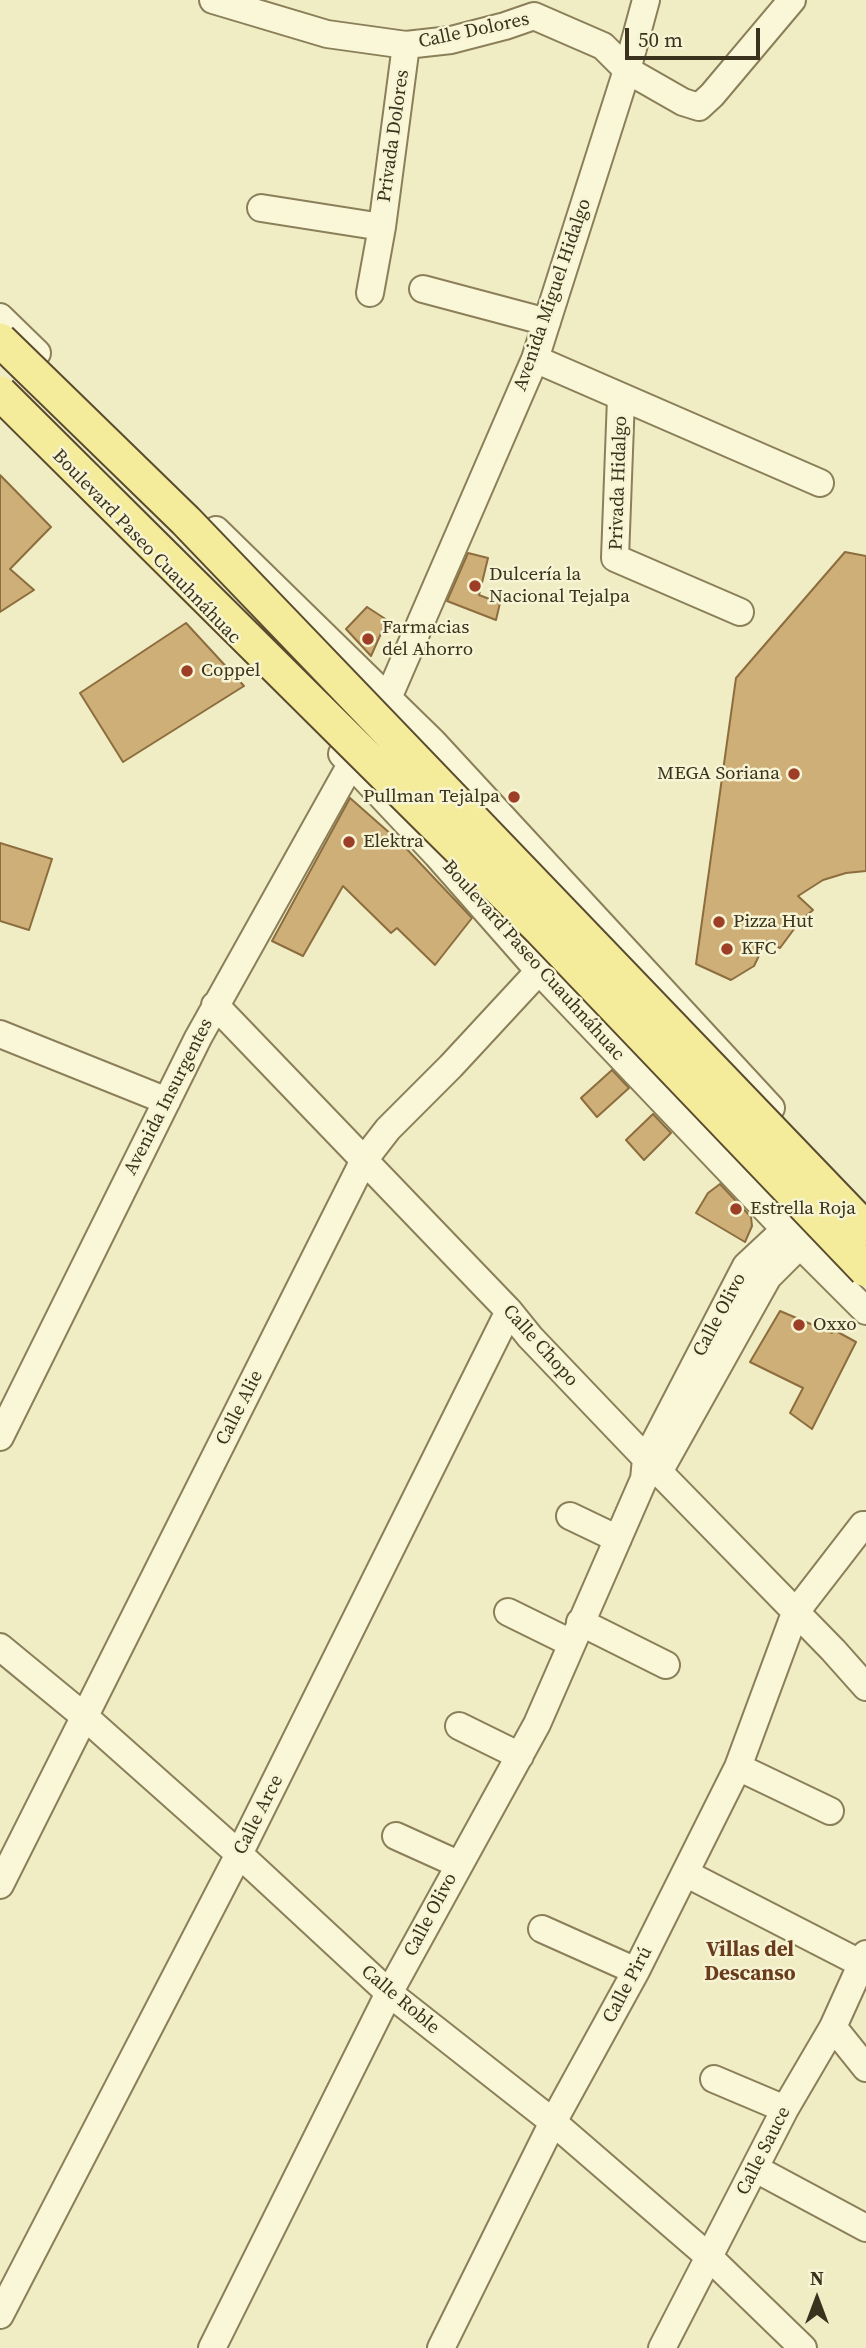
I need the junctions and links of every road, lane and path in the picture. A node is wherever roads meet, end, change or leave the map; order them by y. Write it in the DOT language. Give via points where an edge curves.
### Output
graph roads {
  1 [pos="215,0"];
  2 [pos="646,0"];
  3 [pos="792,0"];
  4 [pos="534,8"];
  5 [pos="407,46"];
  6 [pos="627,70"];
  7 [pos="261,208"];
  8 [pos="382,227"];
  9 [pos="423,289"];
  10 [pos="370,293"];
  11 [pos="0,317"];
  12 [pos="547,322"];
  13 [pos="0,340"];
  14 [pos="535,359"];
  15 [pos="0,395"];
  16 [pos="621,398"];
  17 [pos="820,483"];
  18 [pos="740,612"];
  19 [pos="354,666"];
  20 [pos="334,686"];
  21 [pos="388,698"];
  22 [pos="304,713"];
  23 [pos="352,766"];
  24 [pos="491,804"];
  25 [pos="437,855"];
  26 [pos="539,971"];
  27 [pos="215,1005"];
  28 [pos="0,1034"];
  29 [pos="167,1101"];
  30 [pos="364,1160"];
  31 [pos="853,1195"];
  32 [pos="866,1229"];
  33 [pos="792,1237"];
  34 [pos="866,1270"];
  35 [pos="509,1311"];
  36 [pos="866,1311"];
  37 [pos="3,1426"];
  38 [pos="650,1470"];
  39 [pos="570,1516"];
  40 [pos="866,1525"];
  41 [pos="618,1539"];
  42 [pos="508,1612"];
  43 [pos="795,1613"];
  44 [pos="576,1633"];
  45 [pos="0,1647"];
  46 [pos="666,1665"];
  47 [pos="866,1687"];
  48 [pos="85,1717"];
  49 [pos="459,1726"];
  50 [pos="520,1756"];
  51 [pos="738,1768"];
  52 [pos="830,1811"];
  53 [pos="396,1836"];
  54 [pos="239,1854"];
  55 [pos="458,1864"];
  56 [pos="685,1873"];
  57 [pos="0,1885"];
  58 [pos="542,1929"];
  59 [pos="864,1959"];
  60 [pos="636,1971"];
  61 [pos="389,1993"];
  62 [pos="833,2027"];
  63 [pos="866,2068"];
  64 [pos="714,2080"];
  65 [pos="785,2109"];
  66 [pos="553,2122"];
  67 [pos="756,2169"];
  68 [pos="866,2228"];
  69 [pos="708,2256"];
  70 [pos="0,2315"];
  71 [pos="212,2348"];
  72 [pos="441,2348"];
  73 [pos="662,2348"];
  74 [pos="803,2348"];
  1 -- 5 [label="street, Calle Dolores" via="327,34"];
  2 -- 6 [label="street, Avenida Miguel Hidalgo"];
  3 -- 6 [label="street, Calle Dolores" via="699,107"];
  4 -- 5 [label="street, Calle Dolores" via="505,26"];
  4 -- 6 [label="street, Calle Dolores" via="603,46"];
  5 -- 8 [label="street, Privada Dolores"];
  6 -- 12 [label="street, Avenida Miguel Hidalgo"];
  7 -- 8 [label="street, Privada Dolores"];
  8 -- 10 [label="street, Privada Dolores"];
  9 -- 12 [label="street"];
  11 -- 19 [label="street"];
  12 -- 14 [label="street, Avenida Miguel Hidalgo"];
  13 -- 32 [label="main road, bridge" via="186,521"];
  14 -- 16 [label="street, Privada Hidalgo"];
  14 -- 21 [label="street, Avenida Miguel Hidalgo"];
  15 -- 22 [label="street, Boulevard Paseo Cuauhnáhuac"];
  15 -- 34 [label="main road, Boulevard Paseo Cuauhnáhuac, bridge" via="540,929"];
  16 -- 17 [label="street, Privada Hidalgo"];
  16 -- 18 [label="street, Privada Hidalgo" via="615,558"];
  19 -- 20 [label="street"];
  19 -- 21 [label="street"];
  20 -- 21 [label="street" via="358,712"];
  20 -- 22 [label="street"];
  21 -- 23 [label="street, Avenida Miguel Hidalgo"];
  21 -- 24 [label="street"];
  22 -- 23 [label="street, Boulevard Paseo Cuauhnáhuac"];
  23 -- 25 [label="street, Boulevard Paseo Cuauhnáhuac"];
  23 -- 27 [label="street, Avenida Insurgentes"];
  24 -- 25 [label="street"];
  24 -- 31 [label="street"];
  25 -- 26 [label="street, Boulevard Paseo Cuauhnáhuac"];
  26 -- 30 [label="street, Calle Alie"];
  26 -- 33 [label="street, Boulevard Paseo Cuauhnáhuac"];
  27 -- 29 [label="street, Avenida Insurgentes"];
  27 -- 30 [label="street, Calle Chopo"];
  28 -- 29 [label="street"];
  29 -- 37 [label="street, Avenida Insurgentes"];
  30 -- 35 [label="street, Calle Chopo"];
  30 -- 48 [label="street, Calle Alie"];
  31 -- 33 [label="street, Calle Olivo"];
  33 -- 36 [label="street, Boulevard Paseo Cuauhnáhuac"];
  33 -- 38 [label="street, Calle Olivo"];
  35 -- 38 [label="street, Calle Chopo"];
  35 -- 54 [label="street, Calle Arce"];
  38 -- 41 [label="street, Calle Olivo"];
  38 -- 43 [label="street, Calle Chopo"];
  39 -- 41 [label="street"];
  40 -- 43 [label="street, Calle Pirú"];
  41 -- 44 [label="street, Calle Olivo"];
  42 -- 44 [label="street"];
  43 -- 47 [label="street, Calle Chopo"];
  43 -- 51 [label="street, Calle Pirú"];
  44 -- 46 [label="street"];
  44 -- 50 [label="street, Calle Olivo"];
  45 -- 48 [label="street, Calle Roble"];
  48 -- 54 [label="street, Calle Roble"];
  48 -- 57 [label="street, Calle Alie"];
  49 -- 50 [label="street"];
  50 -- 55 [label="street, Calle Olivo"];
  51 -- 52 [label="street"];
  51 -- 56 [label="street, Calle Pirú"];
  53 -- 55 [label="street"];
  54 -- 61 [label="street, Calle Roble"];
  54 -- 70 [label="street, Calle Arce"];
  55 -- 61 [label="street, Calle Olivo"];
  56 -- 59 [label="street"];
  56 -- 60 [label="street, Calle Pirú"];
  58 -- 60 [label="street"];
  59 -- 62 [label="street, Calle Sauce"];
  60 -- 66 [label="street, Calle Pirú"];
  61 -- 66 [label="street, Calle Roble"];
  61 -- 71 [label="street, Calle Olivo"];
  62 -- 63 [label="street"];
  62 -- 65 [label="street, Calle Sauce"];
  64 -- 65 [label="street"];
  65 -- 67 [label="street, Calle Sauce"];
  66 -- 69 [label="street, Calle Roble"];
  66 -- 72 [label="street, Calle Pirú"];
  67 -- 68 [label="street"];
  67 -- 69 [label="street, Calle Sauce"];
  69 -- 73 [label="street, Calle Sauce"];
  69 -- 74 [label="street, Calle Roble"];
}
